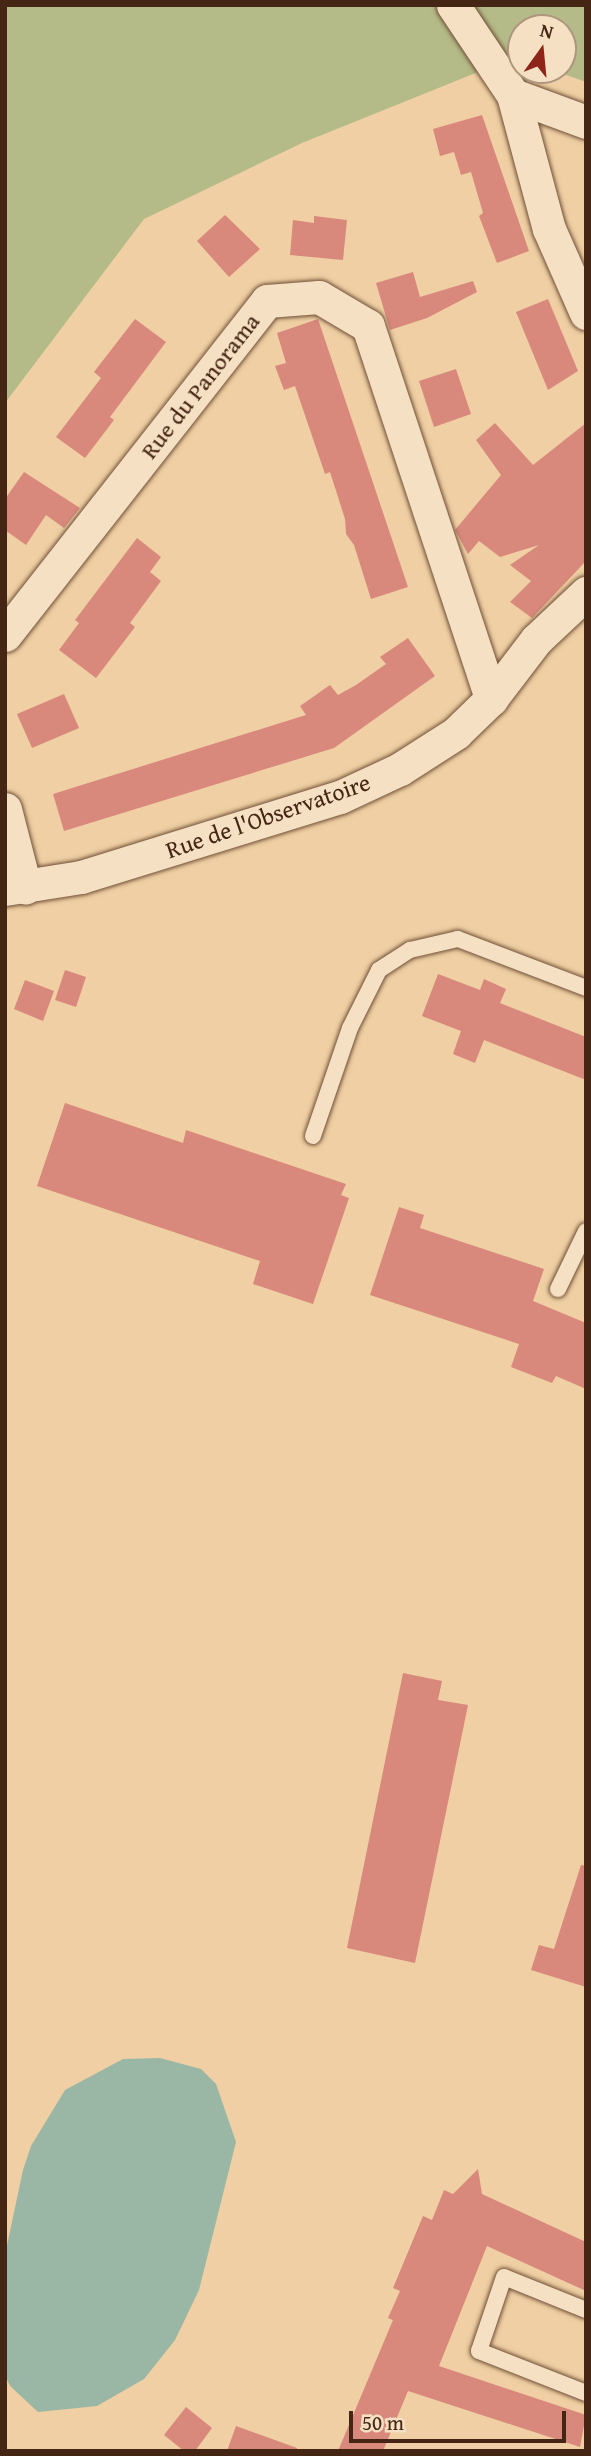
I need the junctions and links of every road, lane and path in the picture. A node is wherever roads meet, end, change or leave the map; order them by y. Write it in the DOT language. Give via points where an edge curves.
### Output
graph roads {
  1 [pos="453,5"];
  2 [pos="513,95"];
  3 [pos="586,122"];
  4 [pos="586,313"];
  5 [pos="586,593"];
  6 [pos="5,635"];
  7 [pos="491,699"];
  8 [pos="5,809"];
  9 [pos="15,888"];
  10 [pos="586,988"];
  11 [pos="313,1136"];
  12 [pos="586,1231"];
  13 [pos="558,1289"];
  14 [pos="586,2310"];
  15 [pos="586,2393"];
  1 -- 2 [label="street"];
  2 -- 3 [label="street"];
  2 -- 4 [label="street" via="549,229"];
  5 -- 7 [label="street, Rue de l'Observatoire" via="536,640"];
  6 -- 7 [label="street, Rue du Panorama" via="267,301 320,297 368,326"];
  7 -- 9 [label="street, Rue de l'Observatoire" via="445,740 400,769 340,797 81,877"];
  8 -- 9 [label="street"];
  10 -- 11 [label="lane" via="458,939 410,950 379,970 350,1028"];
  12 -- 13 [label="lane"];
  14 -- 15 [label="lane" via="504,2277 479,2351"];
}
